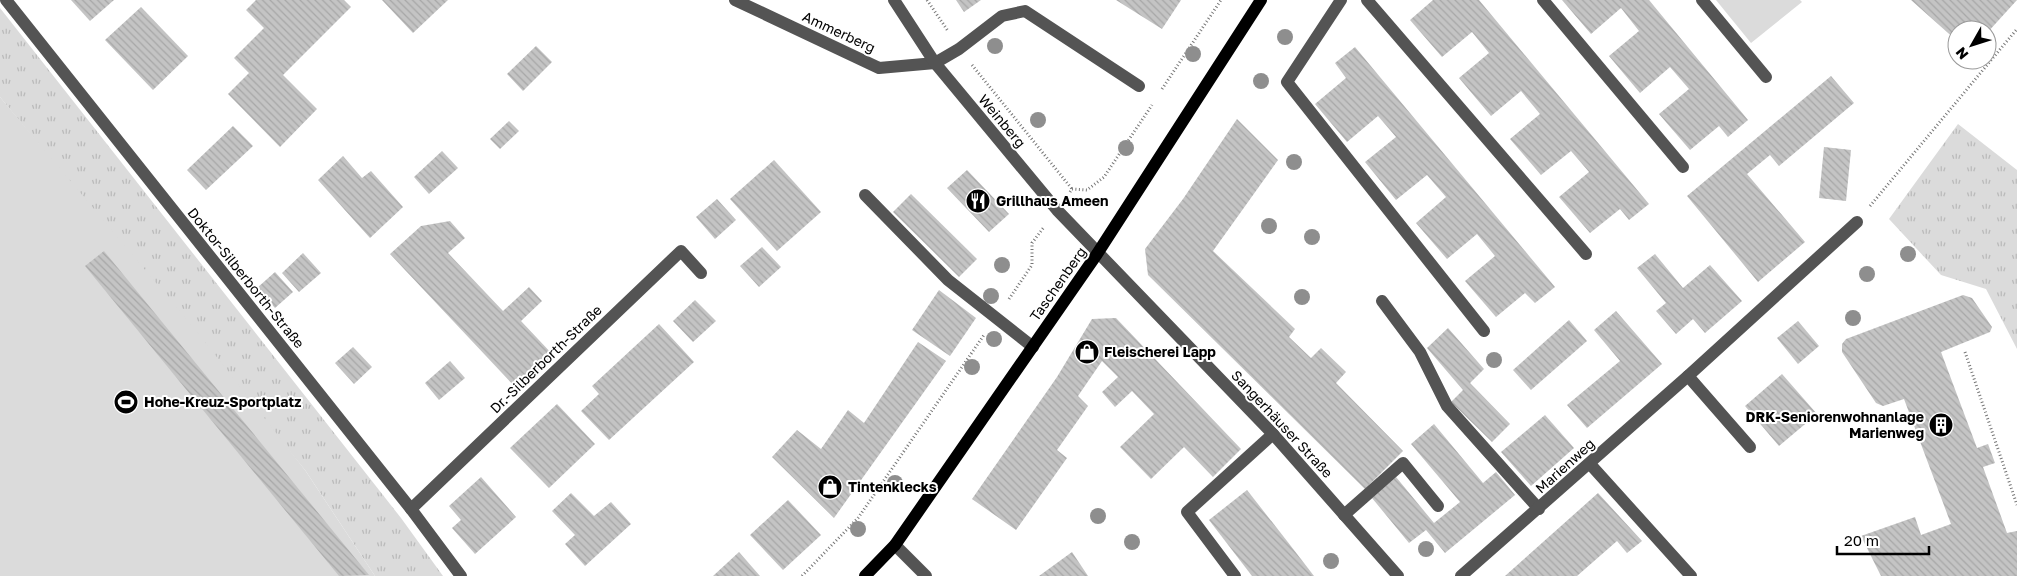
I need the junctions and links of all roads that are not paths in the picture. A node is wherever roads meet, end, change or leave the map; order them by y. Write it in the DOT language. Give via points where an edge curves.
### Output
graph roads {
  1 [pos="6,0"];
  2 [pos="735,0"];
  3 [pos="894,0"];
  4 [pos="1261,0"];
  5 [pos="1341,0"];
  6 [pos="1367,0"];
  7 [pos="1543,0"];
  8 [pos="1702,0"];
  9 [pos="935,63"];
  10 [pos="1766,77"];
  11 [pos="1139,86"];
  12 [pos="1683,167"];
  13 [pos="865,195"];
  14 [pos="1857,222"];
  15 [pos="1097,254"];
  16 [pos="1586,254"];
  17 [pos="701,273"];
  18 [pos="1382,301"];
  19 [pos="1484,331"];
  20 [pos="1033,347"];
  21 [pos="1688,376"];
  22 [pos="1273,434"];
  23 [pos="1750,447"];
  24 [pos="1590,464"];
  25 [pos="1438,506"];
  26 [pos="411,509"];
  27 [pos="1539,509"];
  28 [pos="1344,515"];
  29 [pos="895,545"];
  30 [pos="461,576"];
  31 [pos="865,576"];
  32 [pos="926,576"];
  33 [pos="1235,576"];
  34 [pos="1398,576"];
  35 [pos="1461,576"];
  36 [pos="1691,576"];
  1 -- 26 [label="street, Doktor-Silberborth-Straße"];
  2 -- 9 [label="street, Ammerberg" via="879,68"];
  3 -- 9 [label="street, Weinberg"];
  4 -- 15 [label="main road, Taschenberg"];
  5 -- 19 [label="street" via="1287,82"];
  6 -- 16 [label="street"];
  7 -- 12 [label="street"];
  8 -- 10 [label="street"];
  9 -- 11 [label="street" via="1002,16 1025,11"];
  9 -- 15 [label="street, Weinberg" via="1056,210"];
  13 -- 20 [label="street" via="948,280"];
  14 -- 21 [label="street, Marienweg"];
  15 -- 20 [label="main road, Taschenberg"];
  15 -- 22 [label="street, Sangerhäuser Straße"];
  17 -- 26 [label="street, Dr.-Silberborth-Straße" via="681,251"];
  18 -- 27 [label="street" via="1420,352 1447,406"];
  20 -- 29 [label="main road, Taschenberg"];
  21 -- 23 [label="street"];
  21 -- 24 [label="street, Marienweg"];
  22 -- 28 [label="street, Sangerhäuser Straße"];
  22 -- 33 [label="street" via="1187,512"];
  24 -- 27 [label="street, Marienweg"];
  24 -- 36 [label="street"];
  25 -- 28 [label="street" via="1403,463"];
  26 -- 30 [label="street, Doktor-Silberborth-Straße"];
  27 -- 35 [label="street, Marienweg"];
  28 -- 34 [label="street, Sangerhäuser Straße"];
  29 -- 31 [label="main road, Taschenberg"];
  29 -- 32 [label="street"];
}
